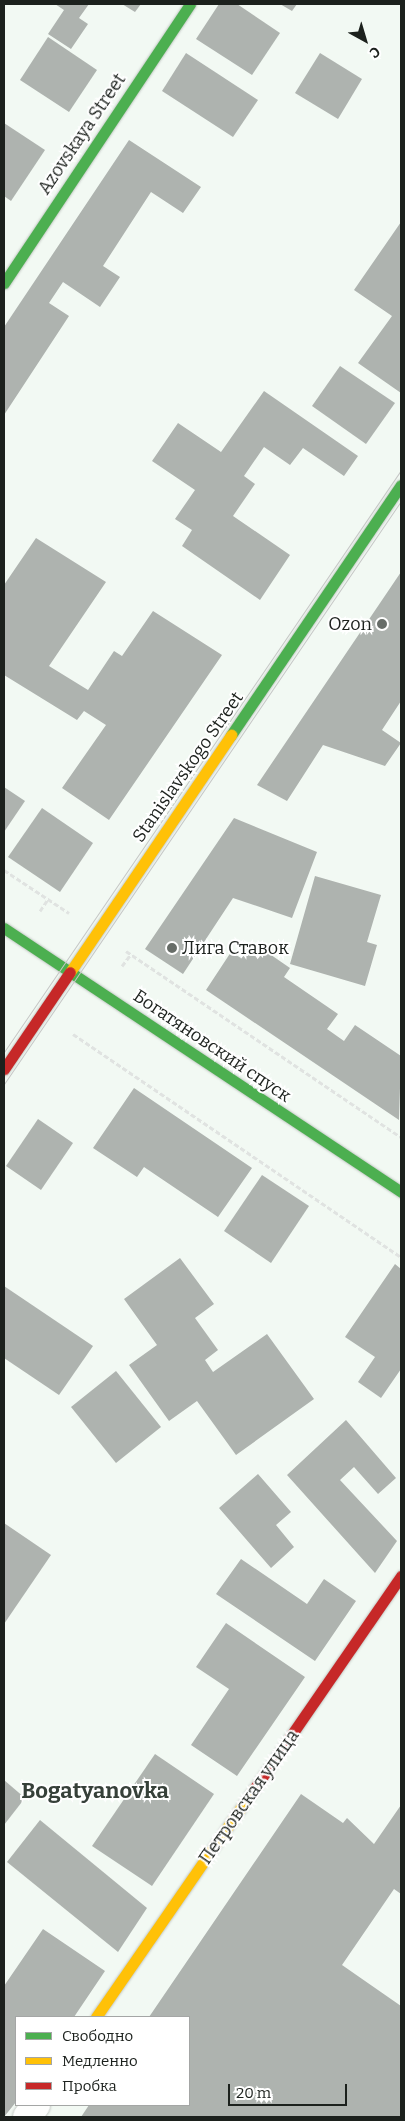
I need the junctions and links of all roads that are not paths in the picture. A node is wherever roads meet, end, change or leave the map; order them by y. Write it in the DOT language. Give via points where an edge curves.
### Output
graph roads {
  1 [pos="190,4"];
  2 [pos="4,283"];
  3 [pos="401,485"];
  4 [pos="4,928"];
  5 [pos="66,971"];
  6 [pos="4,1068"];
  7 [pos="401,1192"];
  8 [pos="401,1576"];
  9 [pos="97,2016"];
  10 [pos="35,2106"];
  11 [pos="27,2117"];
  1 -- 2 [label="street, Azovskaya Street"];
  3 -- 5 [label="street, Stanislavskogo Street"];
  4 -- 5 [label="street, Богатяновский спуск"];
  5 -- 6 [label="street, Stanislavskogo Street"];
  5 -- 7 [label="street, Богатяновский спуск"];
  8 -- 9 [label="street, Петровская улица"];
  10 -- 11 [label="street"];
}
